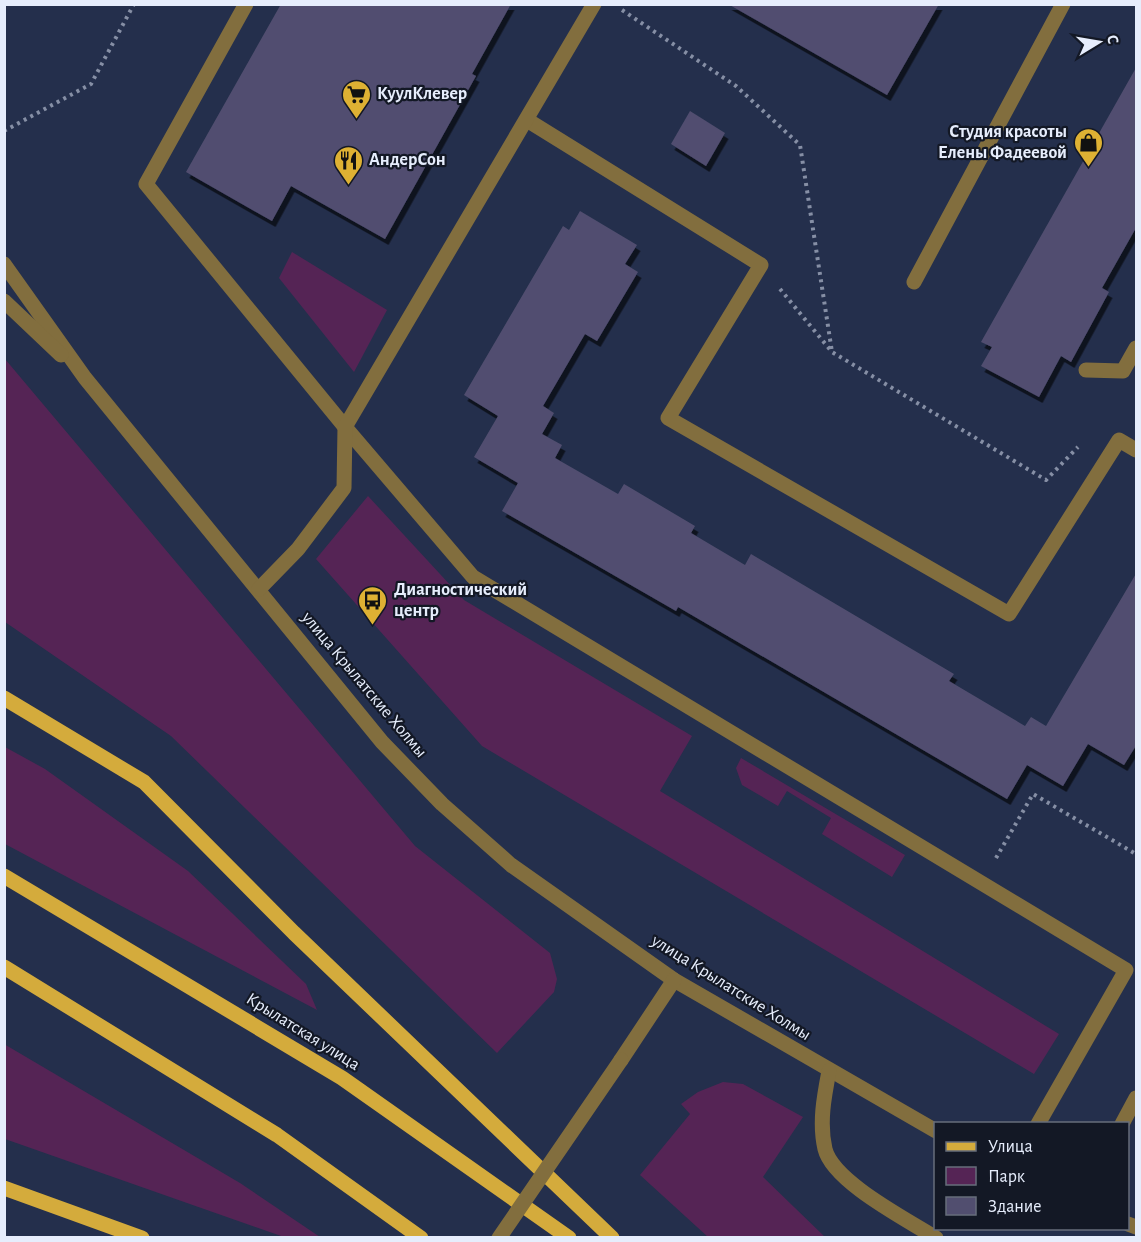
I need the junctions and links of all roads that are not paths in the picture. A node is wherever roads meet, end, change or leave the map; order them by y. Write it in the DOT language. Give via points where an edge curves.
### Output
graph roads {
  1 [pos="246,4"];
  2 [pos="594,4"];
  3 [pos="1063,4"];
  4 [pos="527,120"];
  5 [pos="4,264"];
  6 [pos="914,282"];
  7 [pos="4,301"];
  8 [pos="1137,348"];
  9 [pos="1086,369"];
  10 [pos="85,378"];
  11 [pos="345,428"];
  12 [pos="1137,450"];
  13 [pos="259,589"];
  14 [pos="4,692"];
  15 [pos="4,698"];
  16 [pos="22,707"];
  17 [pos="4,876"];
  18 [pos="4,967"];
  19 [pos="1131,974"];
  20 [pos="674,980"];
  21 [pos="829,1071"];
  22 [pos="1137,1098"];
  23 [pos="1039,1122"];
  24 [pos="1123,1122"];
  25 [pos="934,1130"];
  26 [pos="4,1188"];
  27 [pos="142,1238"];
  28 [pos="421,1238"];
  29 [pos="499,1238"];
  30 [pos="569,1238"];
  31 [pos="612,1238"];
  32 [pos="936,1238"];
  1 -- 11 [label="street" via="146,184"];
  2 -- 4 [label="street"];
  3 -- 6 [label="street"];
  4 -- 11 [label="street"];
  4 -- 12 [label="street" via="761,265 668,418 1009,614 1119,440"];
  5 -- 10 [label="street, улица Крылатские Холмы"];
  7 -- 10 [label="street"];
  8 -- 9 [label="street" via="1123,371"];
  10 -- 13 [label="street, улица Крылатские Холмы"];
  11 -- 13 [label="street" via="344,488 298,549"];
  11 -- 19 [label="street" via="473,577"];
  13 -- 20 [label="street, улица Крылатские Холмы" via="382,742 442,804 511,865"];
  14 -- 16 [label="street"];
  15 -- 16 [label="main road"];
  16 -- 31 [label="main road" via="144,782 294,933"];
  17 -- 30 [label="main road, Крылатская улица" via="342,1078"];
  18 -- 28 [label="main road" via="277,1135"];
  19 -- 23 [label="street"];
  20 -- 21 [label="street, улица Крылатские Холмы"];
  20 -- 29 [label="street, bridge"];
  21 -- 25 [label="street, улица Крылатские Холмы"];
  21 -- 32 [label="street" via="822,1110 826,1152 846,1181"];
  22 -- 24 [label="street"];
  26 -- 27 [label="main road"];
}
